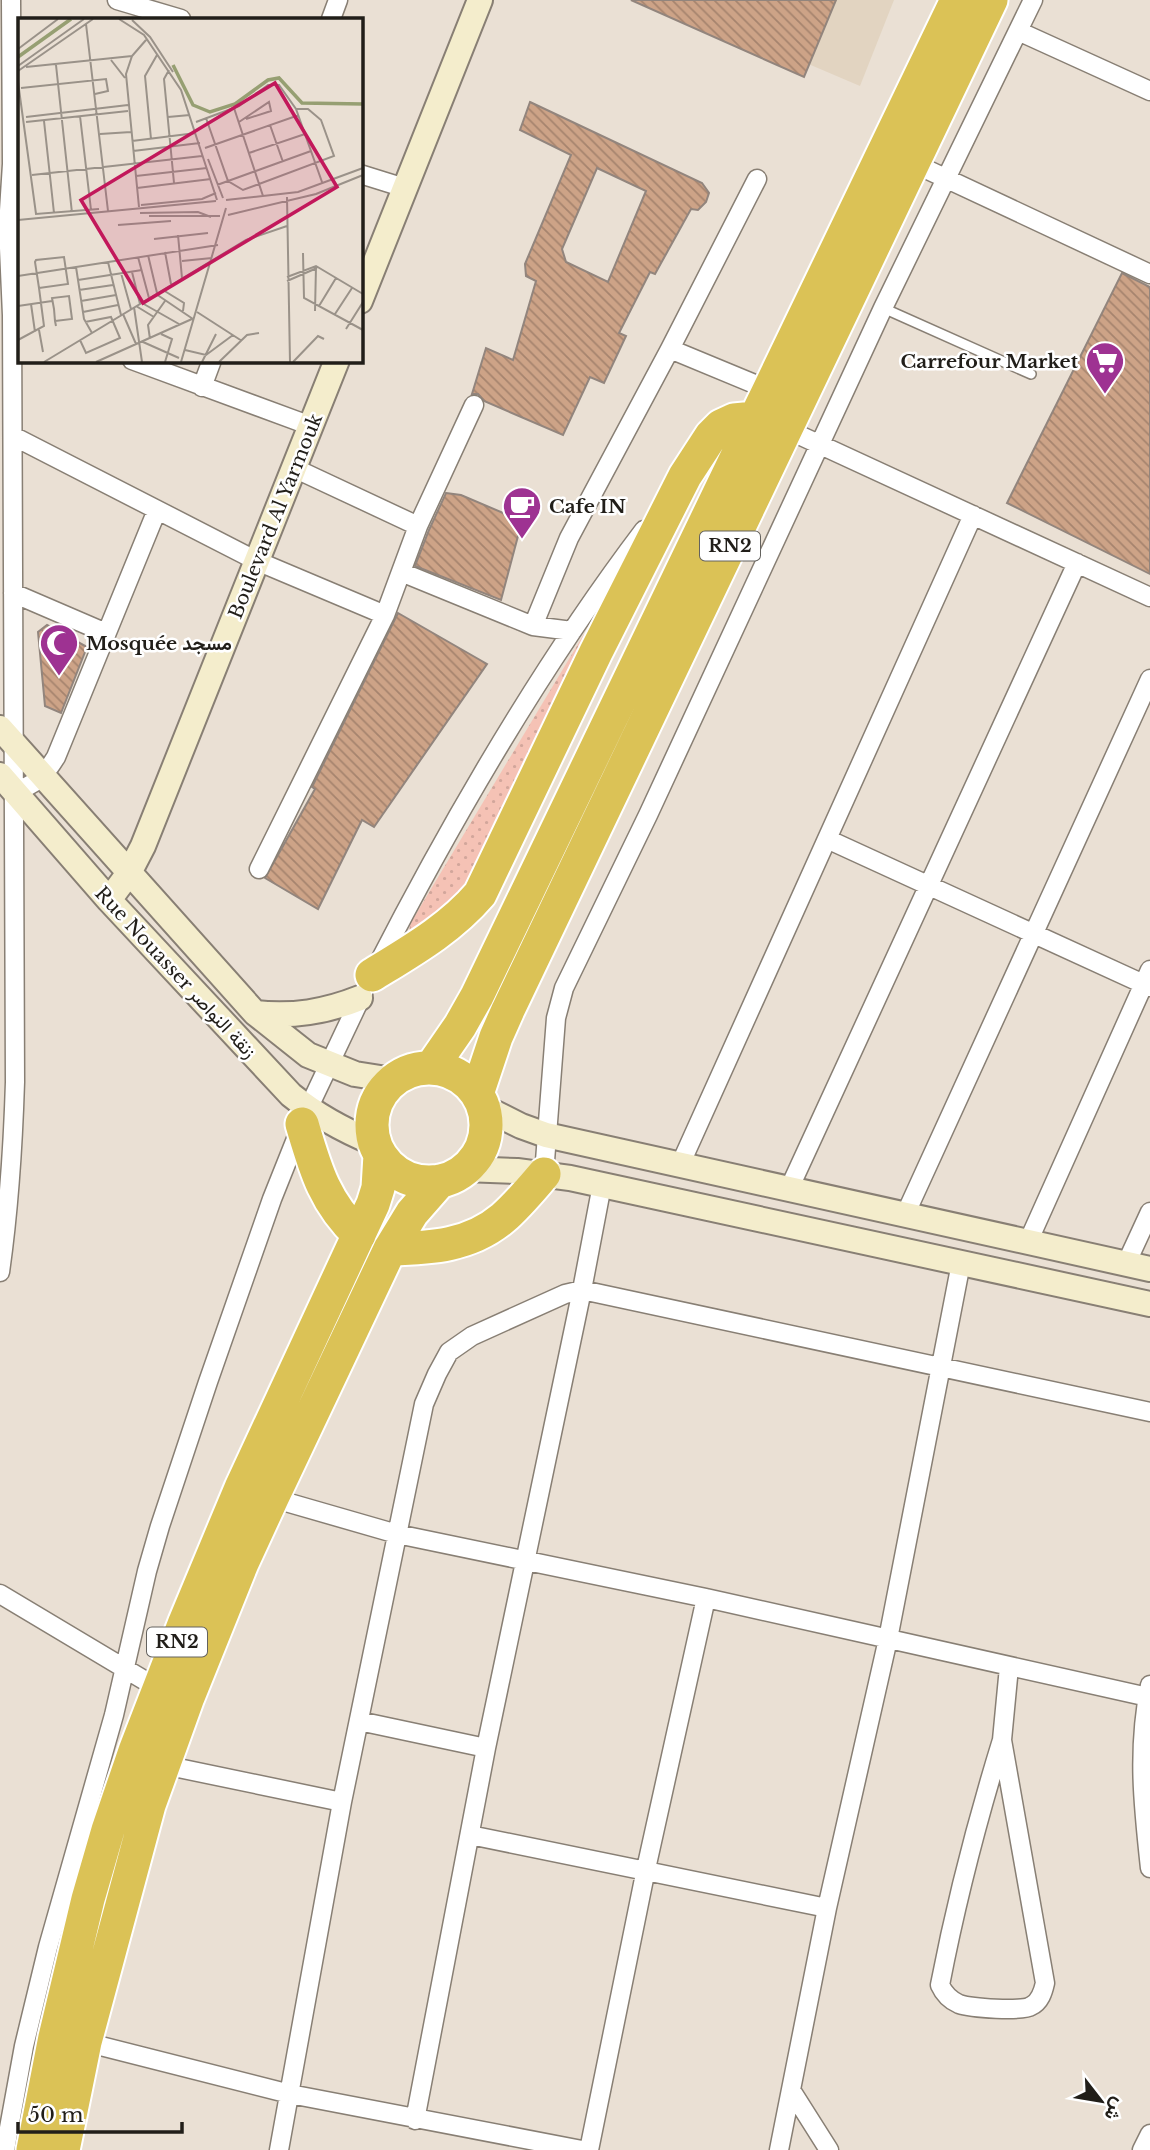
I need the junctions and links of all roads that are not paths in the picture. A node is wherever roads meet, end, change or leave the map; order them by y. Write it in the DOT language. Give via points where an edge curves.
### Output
graph roads {
  1 [pos="11,0"];
  2 [pos="117,0"];
  3 [pos="338,0"];
  4 [pos="480,0"];
  5 [pos="957,0"];
  6 [pos="991,0"];
  7 [pos="1033,0"];
  8 [pos="178,18"];
  9 [pos="331,18"];
  10 [pos="1018,31"];
  11 [pos="15,72"];
  12 [pos="1150,91"];
  13 [pos="6,146"];
  14 [pos="913,163"];
  15 [pos="15,165"];
  16 [pos="362,175"];
  17 [pos="945,177"];
  18 [pos="757,179"];
  19 [pos="405,188"];
  20 [pos="4,228"];
  21 [pos="366,270"];
  22 [pos="1150,274"];
  23 [pos="362,290"];
  24 [pos="883,309"];
  25 [pos="16,316"];
  26 [pos="670,349"];
  27 [pos="137,362"];
  28 [pos="211,362"];
  29 [pos="336,362"];
  30 [pos="1031,374"];
  31 [pos="202,387"];
  32 [pos="474,405"];
  33 [pos="770,413"];
  34 [pos="311,426"];
  35 [pos="13,436"];
  36 [pos="819,445"];
  37 [pos="294,468"];
  38 [pos="685,476"];
  39 [pos="157,510"];
  40 [pos="973,515"];
  41 [pos="418,526"];
  42 [pos="257,561"];
  43 [pos="1077,562"];
  44 [pos="401,572"];
  45 [pos="13,593"];
  46 [pos="1150,597"];
  47 [pos="385,615"];
  48 [pos="533,626"];
  49 [pos="572,631"];
  50 [pos="106,633"];
  51 [pos="1150,679"];
  52 [pos="6,735"];
  53 [pos="43,776"];
  54 [pos="7,783"];
  55 [pos="827,839"];
  56 [pos="259,869"];
  57 [pos="129,873"];
  58 [pos="929,886"];
  59 [pos="109,900"];
  60 [pos="1033,934"];
  61 [pos="1148,981"];
  62 [pos="366,987"];
  63 [pos="255,1013"];
  64 [pos="328,1065"];
  65 [pos="431,1068"];
  66 [pos="393,1080"];
  67 [pos="480,1101"];
  68 [pos="305,1116"];
  69 [pos="546,1135"];
  70 [pos="377,1149"];
  71 [pos="680,1165"];
  72 [pos="544,1174"];
  73 [pos="452,1175"];
  74 [pos="602,1185"];
  75 [pos="789,1189"];
  76 [pos="1150,1212"];
  77 [pos="905,1215"];
  78 [pos="359,1235"];
  79 [pos="1028,1242"];
  80 [pos="390,1249"];
  81 [pos="961,1263"];
  82 [pos="1138,1267"];
  83 [pos="0,1272"];
  84 [pos="582,1290"];
  85 [pos="1150,1304"];
  86 [pos="942,1366"];
  87 [pos="1150,1412"];
  88 [pos="272,1498"];
  89 [pos="397,1534"];
  90 [pos="526,1559"];
  91 [pos="0,1594"];
  92 [pos="706,1598"];
  93 [pos="888,1639"];
  94 [pos="1009,1667"];
  95 [pos="125,1669"];
  96 [pos="159,1689"];
  97 [pos="1149,1691"];
  98 [pos="359,1721"];
  99 [pos="1002,1740"];
  100 [pos="486,1748"];
  101 [pos="163,1765"];
  102 [pos="342,1802"];
  103 [pos="470,1835"];
  104 [pos="1150,1868"];
  105 [pos="646,1870"];
  106 [pos="827,1908"];
  107 [pos="85,2042"];
  108 [pos="791,2090"];
  109 [pos="290,2094"];
  110 [pos="415,2120"];
  111 [pos="1150,2134"];
  112 [pos="5,2150"];
  113 [pos="33,2150"];
  114 [pos="63,2150"];
  115 [pos="279,2150"];
  116 [pos="582,2150"];
  117 [pos="589,2150"];
  118 [pos="779,2150"];
  119 [pos="829,2150"];
  120 [pos="1142,2150"];
  1 -- 11 [label="street"];
  2 -- 8 [label="street"];
  3 -- 9 [label="street"];
  4 -- 19 [label="main road"];
  5 -- 33 [label="highway, RN2"];
  6 -- 14 [label="highway, RN2"];
  7 -- 10 [label="street"];
  10 -- 12 [label="street"];
  10 -- 17 [label="street"];
  11 -- 13 [label="street"];
  13 -- 15 [label="street"];
  14 -- 17 [label="street"];
  14 -- 33 [label="highway, RN2"];
  15 -- 20 [label="street"];
  16 -- 19 [label="street"];
  17 -- 22 [label="street"];
  17 -- 24 [label="street"];
  18 -- 26 [label="street"];
  19 -- 21 [label="main road"];
  20 -- 25 [label="street"];
  21 -- 23 [label="main road"];
  24 -- 30 [label="lane"];
  24 -- 36 [label="street"];
  25 -- 35 [label="street"];
  26 -- 33 [label="street"];
  26 -- 48 [label="street" via="569,538"];
  27 -- 31 [label="street"];
  28 -- 31 [label="street"];
  29 -- 34 [label="main road, Boulevard Al Yarmouk"];
  31 -- 34 [label="street"];
  32 -- 41 [label="street"];
  33 -- 36 [label="street"];
  33 -- 38 [label="highway" via="721,426"];
  33 -- 65 [label="highway, RN2" via="477,996"];
  33 -- 67 [label="highway, RN2" via="492,1047"];
  34 -- 37 [label="main road, Boulevard Al Yarmouk"];
  35 -- 39 [label="street"];
  35 -- 45 [label="street"];
  36 -- 40 [label="street"];
  36 -- 69 [label="street" via="564,988 556,1018"];
  37 -- 41 [label="street"];
  37 -- 42 [label="main road, Boulevard Al Yarmouk"];
  38 -- 49 [label="street"];
  38 -- 62 [label="highway" via="480,894 447,927"];
  39 -- 42 [label="street"];
  39 -- 50 [label="street"];
  40 -- 43 [label="street"];
  40 -- 55 [label="street"];
  41 -- 44 [label="street"];
  42 -- 47 [label="street"];
  42 -- 57 [label="main road, Boulevard Al Yarmouk"];
  43 -- 46 [label="street"];
  43 -- 58 [label="street"];
  44 -- 47 [label="street"];
  44 -- 48 [label="street"];
  45 -- 50 [label="street"];
  45 -- 52 [label="street"];
  47 -- 56 [label="street"];
  48 -- 49 [label="street"];
  49 -- 62 [label="street" via="470,795"];
  50 -- 53 [label="street" via="61,746"];
  51 -- 60 [label="street"];
  52 -- 53 [label="main road"];
  52 -- 54 [label="street"];
  53 -- 54 [label="street" via="34,783"];
  53 -- 57 [label="main road"];
  54 -- 59 [label="main road, Rue Nouasser زنقة النواصر"];
  54 -- 83 [label="street" via="13,1137"];
  55 -- 58 [label="street"];
  55 -- 71 [label="street"];
  57 -- 59 [label="main road, Boulevard Al Yarmouk"];
  57 -- 63 [label="main road"];
  58 -- 60 [label="street"];
  58 -- 75 [label="street"];
  59 -- 68 [label="main road, Rue Nouasser زنقة النواصر"];
  60 -- 61 [label="street"];
  60 -- 77 [label="street"];
  61 -- 79 [label="street"];
  62 -- 63 [label="main road" via="330,1009 298,1015"];
  62 -- 64 [label="street"];
  63 -- 64 [label="main road"];
  64 -- 66 [label="main road"];
  64 -- 68 [label="street"];
  65 -- 66 [label="highway"];
  65 -- 67 [label="highway" via="457,1075"];
  66 -- 70 [label="highway, RN2" via="376,1102 372,1129"];
  67 -- 69 [label="main road"];
  67 -- 73 [label="highway, RN2" via="485,1120 481,1147 474,1159"];
  68 -- 70 [label="main road, Rue Nouasser زنقة النواصر"];
  68 -- 78 [label="highway" via="324,1191"];
  68 -- 95 [label="street" via="175,1478 147,1571"];
  69 -- 71 [label="main road"];
  69 -- 72 [label="street"];
  70 -- 73 [label="highway" via="389,1166 412,1179 426,1182"];
  70 -- 78 [label="highway, RN2" via="378,1188"];
  71 -- 75 [label="main road"];
  72 -- 73 [label="main road"];
  72 -- 74 [label="main road"];
  72 -- 80 [label="highway" via="501,1220 472,1237 441,1247"];
  73 -- 80 [label="highway, RN2" via="412,1213"];
  74 -- 81 [label="main road"];
  74 -- 84 [label="street"];
  75 -- 77 [label="main road"];
  76 -- 82 [label="street"];
  77 -- 79 [label="main road"];
  78 -- 96 [label="highway, RN2" via="240,1488"];
  79 -- 82 [label="main road"];
  80 -- 88 [label="highway, RN2"];
  81 -- 85 [label="main road"];
  81 -- 86 [label="street"];
  84 -- 86 [label="street"];
  84 -- 89 [label="street" via="472,1336 449,1352 424,1404"];
  84 -- 90 [label="street"];
  86 -- 87 [label="street"];
  86 -- 93 [label="street"];
  88 -- 89 [label="street"];
  88 -- 101 [label="highway, RN2" via="214,1630"];
  89 -- 90 [label="street"];
  89 -- 98 [label="street"];
  90 -- 92 [label="street"];
  90 -- 100 [label="street"];
  91 -- 95 [label="street"];
  92 -- 93 [label="street"];
  92 -- 105 [label="street"];
  93 -- 94 [label="street"];
  93 -- 106 [label="street"];
  94 -- 97 [label="street"];
  94 -- 99 [label="street"];
  95 -- 96 [label="street"];
  95 -- 112 [label="street" via="48,1947"];
  96 -- 113 [label="highway, RN2" via="88,1899"];
  97 -- 104 [label="street" via="1141,1791"];
  98 -- 100 [label="street"];
  98 -- 102 [label="street"];
  99 -- 99 [label="street" via="964,1872 940,1985 943,1993 962,2005 1025,2010 1035,2005 1045,1983"];
  100 -- 103 [label="street"];
  101 -- 102 [label="street"];
  101 -- 107 [label="highway, RN2"];
  102 -- 109 [label="street"];
  103 -- 105 [label="street"];
  103 -- 110 [label="street"];
  105 -- 106 [label="street"];
  105 -- 117 [label="street"];
  106 -- 108 [label="street"];
  107 -- 109 [label="street"];
  107 -- 114 [label="highway, RN2"];
  108 -- 118 [label="street"];
  108 -- 119 [label="street"];
  109 -- 110 [label="street"];
  109 -- 115 [label="street"];
  110 -- 116 [label="street"];
  111 -- 120 [label="street"];
}
